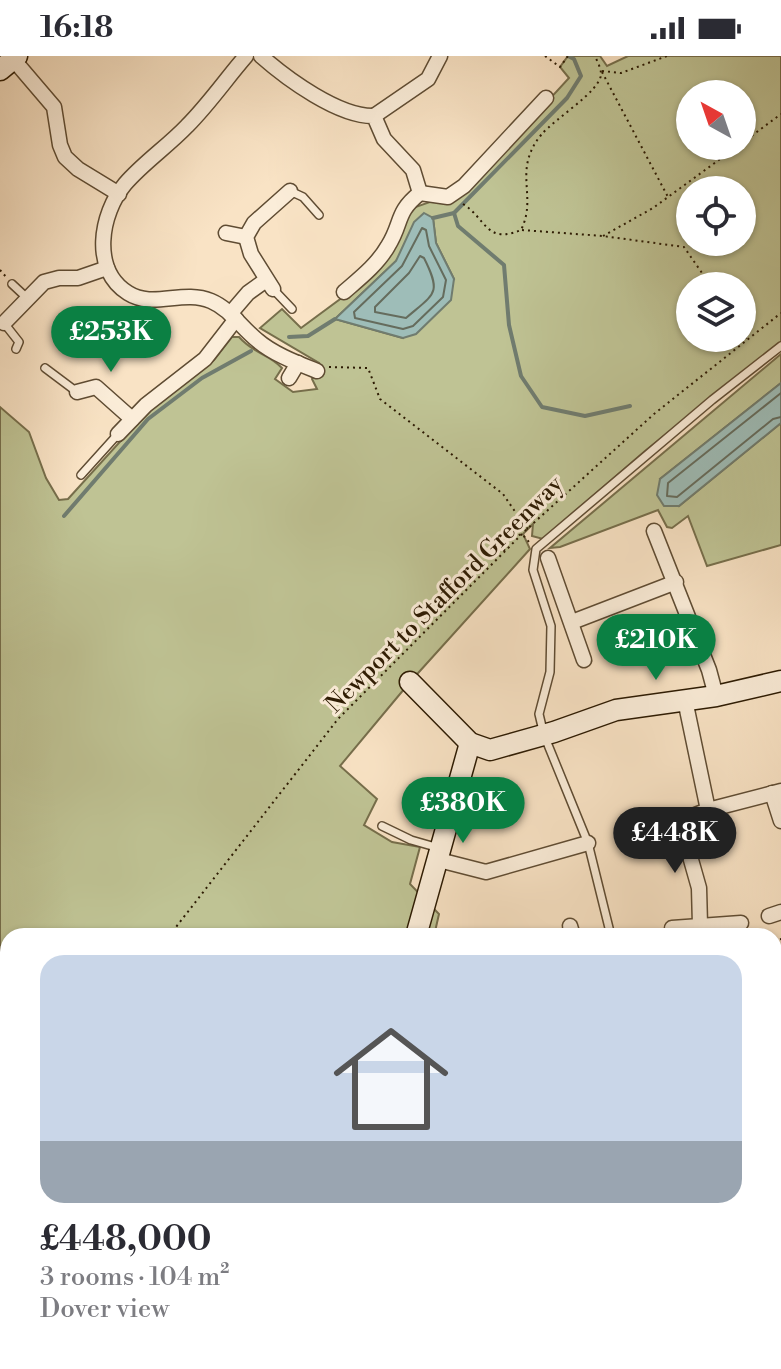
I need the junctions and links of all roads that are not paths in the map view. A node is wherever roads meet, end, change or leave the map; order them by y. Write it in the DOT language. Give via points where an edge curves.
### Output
graph roads {
  1 [pos="246,56"];
  2 [pos="261,56"];
  3 [pos="440,56"];
  4 [pos="10,62"];
  5 [pos="546,98"];
  6 [pos="374,116"];
  7 [pos="290,191"];
  8 [pos="420,193"];
  9 [pos="119,194"];
  10 [pos="319,215"];
  11 [pos="226,233"];
  12 [pos="246,237"];
  13 [pos="107,268"];
  14 [pos="12,284"];
  15 [pos="270,285"];
  16 [pos="344,292"];
  17 [pos="27,298"];
  18 [pos="292,309"];
  19 [pos="233,316"];
  20 [pos="2,325"];
  21 [pos="781,346"];
  22 [pos="16,349"];
  23 [pos="298,363"];
  24 [pos="45,368"];
  25 [pos="317,371"];
  26 [pos="289,378"];
  27 [pos="77,392"];
  28 [pos="132,419"];
  29 [pos="118,434"];
  30 [pos="81,475"];
  31 [pos="654,531"];
  32 [pos="548,558"];
  33 [pos="676,582"];
  34 [pos="572,622"];
  35 [pos="584,660"];
  36 [pos="781,681"];
  37 [pos="410,682"];
  38 [pos="716,696"];
  39 [pos="685,700"];
  40 [pos="544,735"];
  41 [pos="470,743"];
  42 [pos="777,792"];
  43 [pos="708,810"];
  44 [pos="781,821"];
  45 [pos="382,826"];
  46 [pos="588,843"];
  47 [pos="437,854"];
  48 [pos="741,923"];
  49 [pos="700,925"];
  50 [pos="418,928"];
  51 [pos="609,928"];
  52 [pos="672,928"];
  1 -- 9 [label="street"];
  2 -- 6 [label="street" via="300,88"];
  3 -- 6 [label="street" via="428,79"];
  4 -- 9 [label="street" via="54,107 65,157"];
  5 -- 8 [label="street" via="464,186 448,197"];
  6 -- 8 [label="street" via="384,139 413,170"];
  7 -- 10 [label="lane"];
  7 -- 12 [label="street"];
  8 -- 16 [label="street" via="405,206 388,246"];
  9 -- 13 [label="street" via="104,236"];
  11 -- 12 [label="street"];
  12 -- 15 [label="street"];
  13 -- 17 [label="street" via="44,282"];
  13 -- 19 [label="street" via="133,296 196,297"];
  14 -- 17 [label="lane"];
  15 -- 18 [label="lane"];
  15 -- 19 [label="street" via="248,293"];
  17 -- 20 [label="street"];
  19 -- 23 [label="street" via="258,341"];
  19 -- 28 [label="street" via="205,359"];
  20 -- 22 [label="lane" via="19,342"];
  21 -- 40 [label="lane" via="536,549 533,570 551,626 550,672 539,714"];
  23 -- 25 [label="street"];
  23 -- 26 [label="street"];
  24 -- 27 [label="lane"];
  27 -- 28 [label="street" via="96,387"];
  28 -- 29 [label="street"];
  29 -- 30 [label="lane"];
  31 -- 33 [label="street"];
  32 -- 34 [label="street"];
  33 -- 34 [label="street"];
  33 -- 38 [label="street"];
  34 -- 35 [label="street"];
  36 -- 38 [label="street"];
  37 -- 41 [label="street"];
  38 -- 39 [label="street"];
  39 -- 40 [label="street" via="616,710"];
  39 -- 43 [label="street"];
  40 -- 41 [label="street" via="490,750"];
  40 -- 46 [label="lane"];
  41 -- 47 [label="street"];
  42 -- 43 [label="street"];
  42 -- 44 [label="street"];
  43 -- 49 [label="street" via="680,821 699,888"];
  45 -- 47 [label="lane"];
  46 -- 47 [label="street" via="486,872"];
  46 -- 51 [label="lane"];
  47 -- 50 [label="street"];
  48 -- 49 [label="street"];
  49 -- 52 [label="street"];
}
